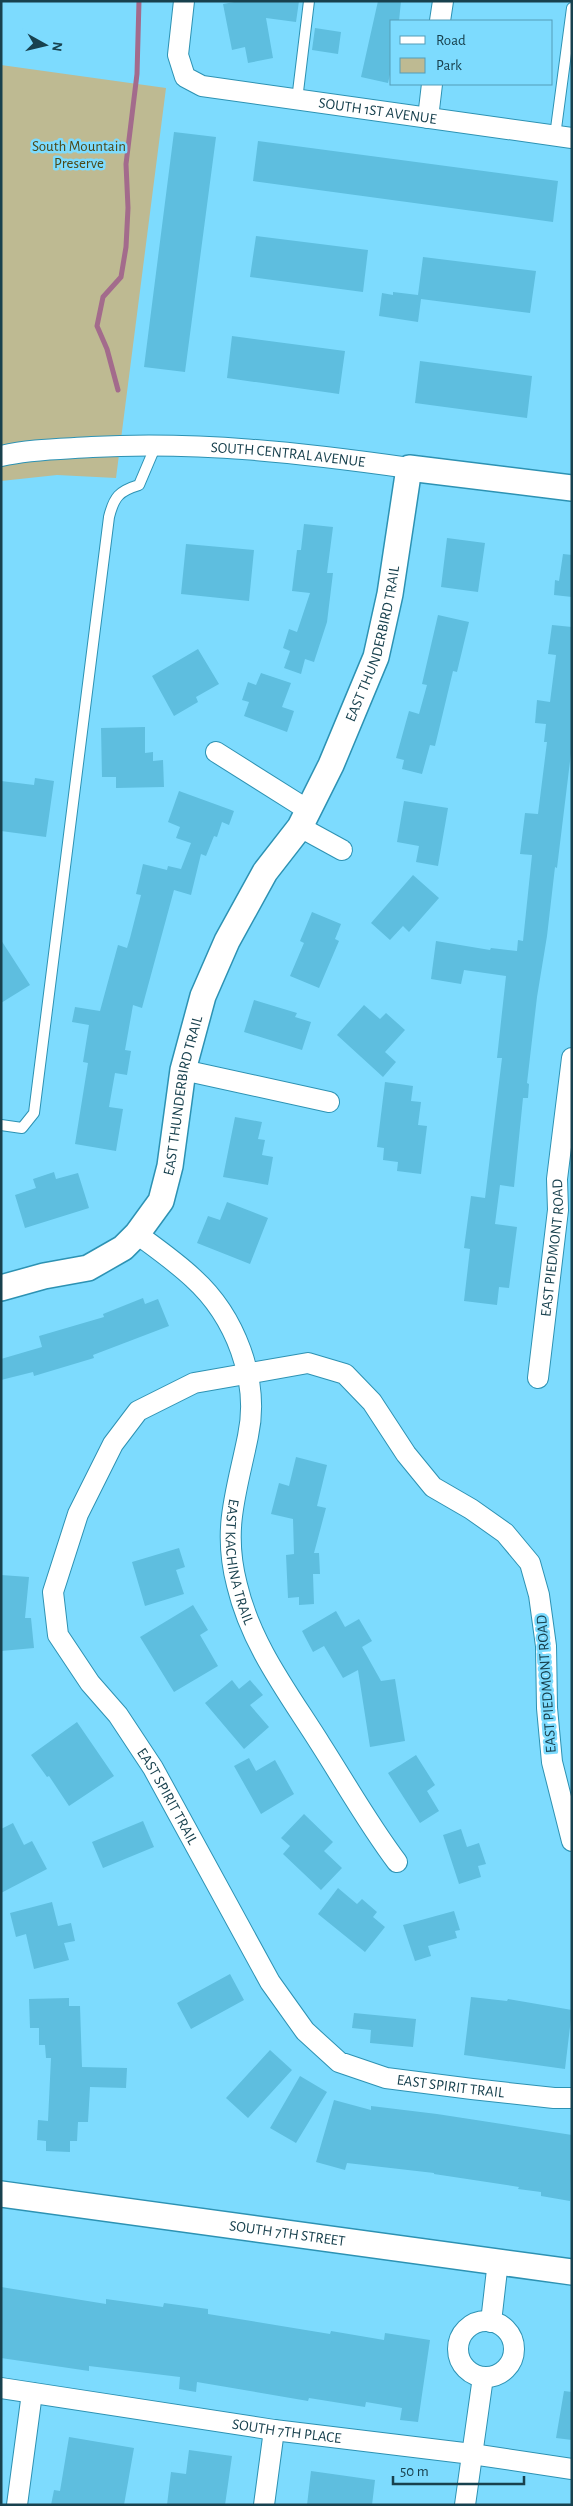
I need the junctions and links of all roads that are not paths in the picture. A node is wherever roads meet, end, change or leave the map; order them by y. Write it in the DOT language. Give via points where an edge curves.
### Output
graph roads {
  1 [pos="184,1"];
  2 [pos="310,1"];
  3 [pos="443,1"];
  4 [pos="572,8"];
  5 [pos="440,20"];
  6 [pos="432,85"];
  7 [pos="296,100"];
  8 [pos="428,118"];
  9 [pos="564,137"];
  10 [pos="156,445"];
  11 [pos="1,456"];
  12 [pos="409,468"];
  13 [pos="572,488"];
  14 [pos="216,752"];
  15 [pos="304,818"];
  16 [pos="342,850"];
  17 [pos="572,1058"];
  18 [pos="183,1070"];
  19 [pos="329,1102"];
  20 [pos="1,1125"];
  21 [pos="565,1211"];
  22 [pos="137,1234"];
  23 [pos="1,1288"];
  24 [pos="247,1375"];
  25 [pos="538,1378"];
  26 [pos="572,1841"];
  27 [pos="397,1862"];
  28 [pos="572,2098"];
  29 [pos="1,2194"];
  30 [pos="498,2261"];
  31 [pos="572,2272"];
  32 [pos="491,2322"];
  33 [pos="483,2377"];
  34 [pos="1,2388"];
  35 [pos="32,2393"];
  36 [pos="274,2430"];
  37 [pos="472,2454"];
  38 [pos="572,2469"];
  39 [pos="17,2505"];
  40 [pos="264,2505"];
  41 [pos="465,2505"];
  1 -- 7 [label="street, SOUTH 1ST AVENUE" via="178,55 185,77 202,86"];
  2 -- 7 [label="lane"];
  3 -- 5 [label="street"];
  4 -- 9 [label="lane"];
  6 -- 8 [label="street"];
  7 -- 8 [label="street, SOUTH 1ST AVENUE"];
  8 -- 9 [label="street, SOUTH 1ST AVENUE"];
  10 -- 11 [label="street, SOUTH CENTRAL AVENUE"];
  10 -- 12 [label="street, SOUTH CENTRAL AVENUE" via="233,447"];
  10 -- 20 [label="lane" via="139,485 123,490 113,503 109,518 34,1113 22,1128"];
  12 -- 13 [label="street, SOUTH CENTRAL AVENUE"];
  12 -- 15 [label="street, EAST THUNDERBIRD TRAIL" via="390,594 376,657 331,765"];
  14 -- 15 [label="street"];
  15 -- 16 [label="street"];
  15 -- 18 [label="street, EAST THUNDERBIRD TRAIL" via="265,872 227,941 203,996"];
  17 -- 21 [label="street, EAST PIEDMONT ROAD" via="557,1179"];
  18 -- 19 [label="street"];
  18 -- 22 [label="street, EAST THUNDERBIRD TRAIL" via="170,1166 161,1201"];
  21 -- 25 [label="street, EAST PIEDMONT ROAD"];
  22 -- 23 [label="street, EAST THUNDERBIRD TRAIL" via="122,1248 88,1268"];
  22 -- 24 [label="street, EAST KACHINA TRAIL" via="194,1280 225,1318 236,1337"];
  24 -- 26 [label="street, EAST PIEDMONT ROAD" via="308,1363 345,1374 372,1402 406,1454 433,1487 505,1533 530,1563 539,1595 546,1646 552,1762"];
  24 -- 27 [label="street, EAST KACHINA TRAIL" via="250,1386 248,1434 232,1500 230,1529 231,1558 244,1612 279,1680"];
  24 -- 28 [label="street, EAST SPIRIT TRAIL" via="194,1383 138,1411 113,1444 78,1514 53,1592 58,1636 90,1683 118,1715 153,1768 270,1982 305,2031 339,2062 386,2078"];
  29 -- 30 [label="street, SOUTH 7TH STREET"];
  30 -- 31 [label="street, SOUTH 7TH STREET"];
  30 -- 32 [label="street"];
  32 -- 33 [label="street" via="509,2333 514,2353 504,2371"];
  32 -- 33 [label="street" via="472,2325 459,2342 462,2363 469,2371"];
  33 -- 37 [label="street"];
  34 -- 35 [label="street, SOUTH 7TH PLACE"];
  35 -- 36 [label="street, SOUTH 7TH PLACE"];
  35 -- 39 [label="street"];
  36 -- 37 [label="street, SOUTH 7TH PLACE"];
  36 -- 40 [label="street"];
  37 -- 38 [label="street, SOUTH 7TH PLACE"];
  37 -- 41 [label="street"];
}
